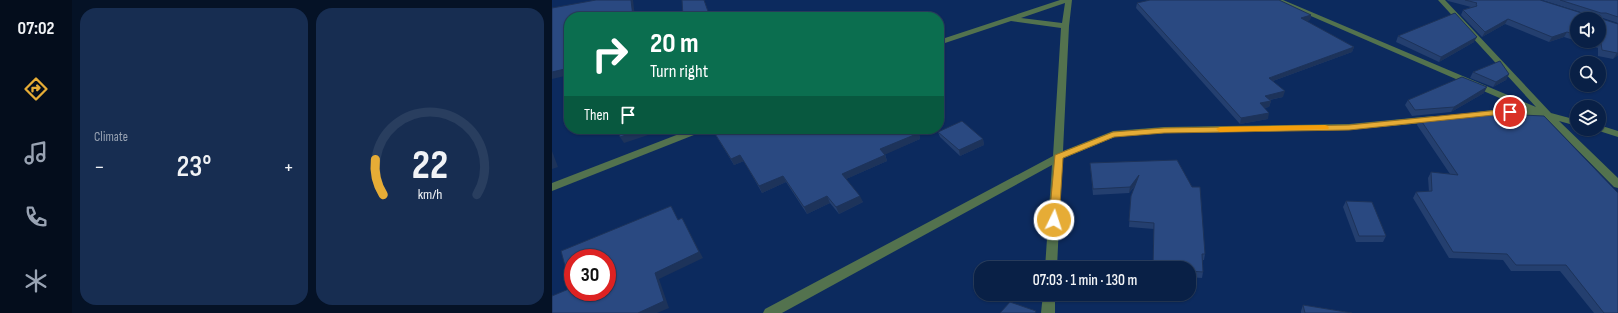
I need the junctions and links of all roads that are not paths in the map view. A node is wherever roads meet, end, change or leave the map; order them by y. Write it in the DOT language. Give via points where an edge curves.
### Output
graph roads {
  1 [pos="1068,0"];
  2 [pos="1277,0"];
  3 [pos="1441,0"];
  4 [pos="1008,19"];
  5 [pos="1065,26"];
  6 [pos="944,41"];
  7 [pos="1464,116"];
  8 [pos="1548,116"];
  9 [pos="1441,118"];
  10 [pos="1570,121"];
  11 [pos="1606,130"];
  12 [pos="688,134"];
  13 [pos="1618,134"];
  14 [pos="1058,157"];
  15 [pos="1618,184"];
  16 [pos="552,187"];
  17 [pos="1051,261"];
  18 [pos="1049,301"];
  19 [pos="770,313"];
  20 [pos="1048,313"];
  1 -- 4 [label="street"];
  1 -- 5 [label="street"];
  2 -- 8 [label="street"];
  3 -- 8 [label="street"];
  4 -- 5 [label="street"];
  4 -- 6 [label="street"];
  5 -- 14 [label="street"];
  7 -- 8 [label="street" via="1510,112"];
  8 -- 10 [label="street"];
  8 -- 15 [label="street"];
  9 -- 14 [label="street" via="1349,127 1164,130 1113,134"];
  11 -- 13 [label="street"];
  12 -- 16 [label="street"];
  14 -- 17 [label="street"];
  14 -- 19 [label="street"];
  18 -- 20 [label="street"];
}
